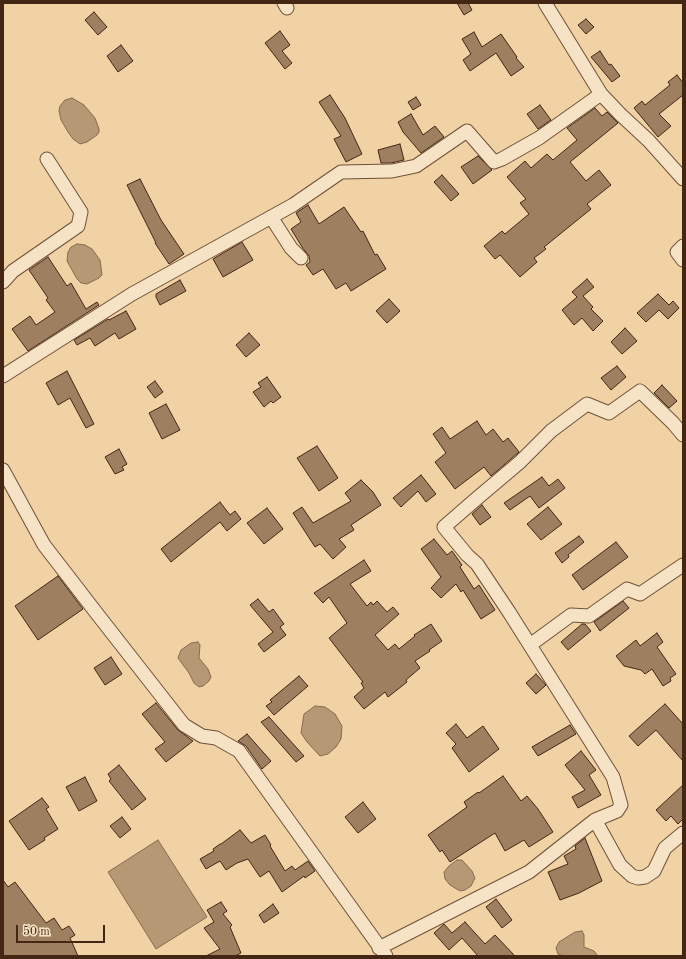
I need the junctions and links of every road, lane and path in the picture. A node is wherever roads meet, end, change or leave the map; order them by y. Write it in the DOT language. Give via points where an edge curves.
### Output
graph roads {
  1 [pos="545,3"];
  2 [pos="601,94"];
  3 [pos="47,159"];
  4 [pos="683,179"];
  5 [pos="271,217"];
  6 [pos="683,246"];
  7 [pos="301,258"];
  8 [pos="683,260"];
  9 [pos="3,282"];
  10 [pos="3,376"];
  11 [pos="683,435"];
  12 [pos="3,470"];
  13 [pos="683,565"];
  14 [pos="530,645"];
  15 [pos="595,820"];
  16 [pos="683,833"];
  17 [pos="382,952"];
  1 -- 2 [label="street"];
  2 -- 4 [label="street"];
  2 -- 5 [label="street" via="539,138 494,162 467,131 416,166 392,171 340,172"];
  3 -- 9 [label="street" via="80,212 78,226 13,271"];
  5 -- 7 [label="street" via="291,248"];
  5 -- 10 [label="street" via="132,294"];
  6 -- 8 [label="street" via="677,252"];
  11 -- 14 [label="street" via="640,391 609,413 588,404 551,431 520,462 444,528 477,564"];
  12 -- 17 [label="street" via="44,545 98,616 184,725 202,736 216,738 239,751"];
  13 -- 14 [label="street" via="640,594 627,589 589,616 571,615"];
  14 -- 15 [label="street" via="613,777 621,805 617,811"];
  15 -- 16 [label="street" via="620,865 638,878 654,871 665,848"];
  15 -- 17 [label="street" via="529,872"];
}
